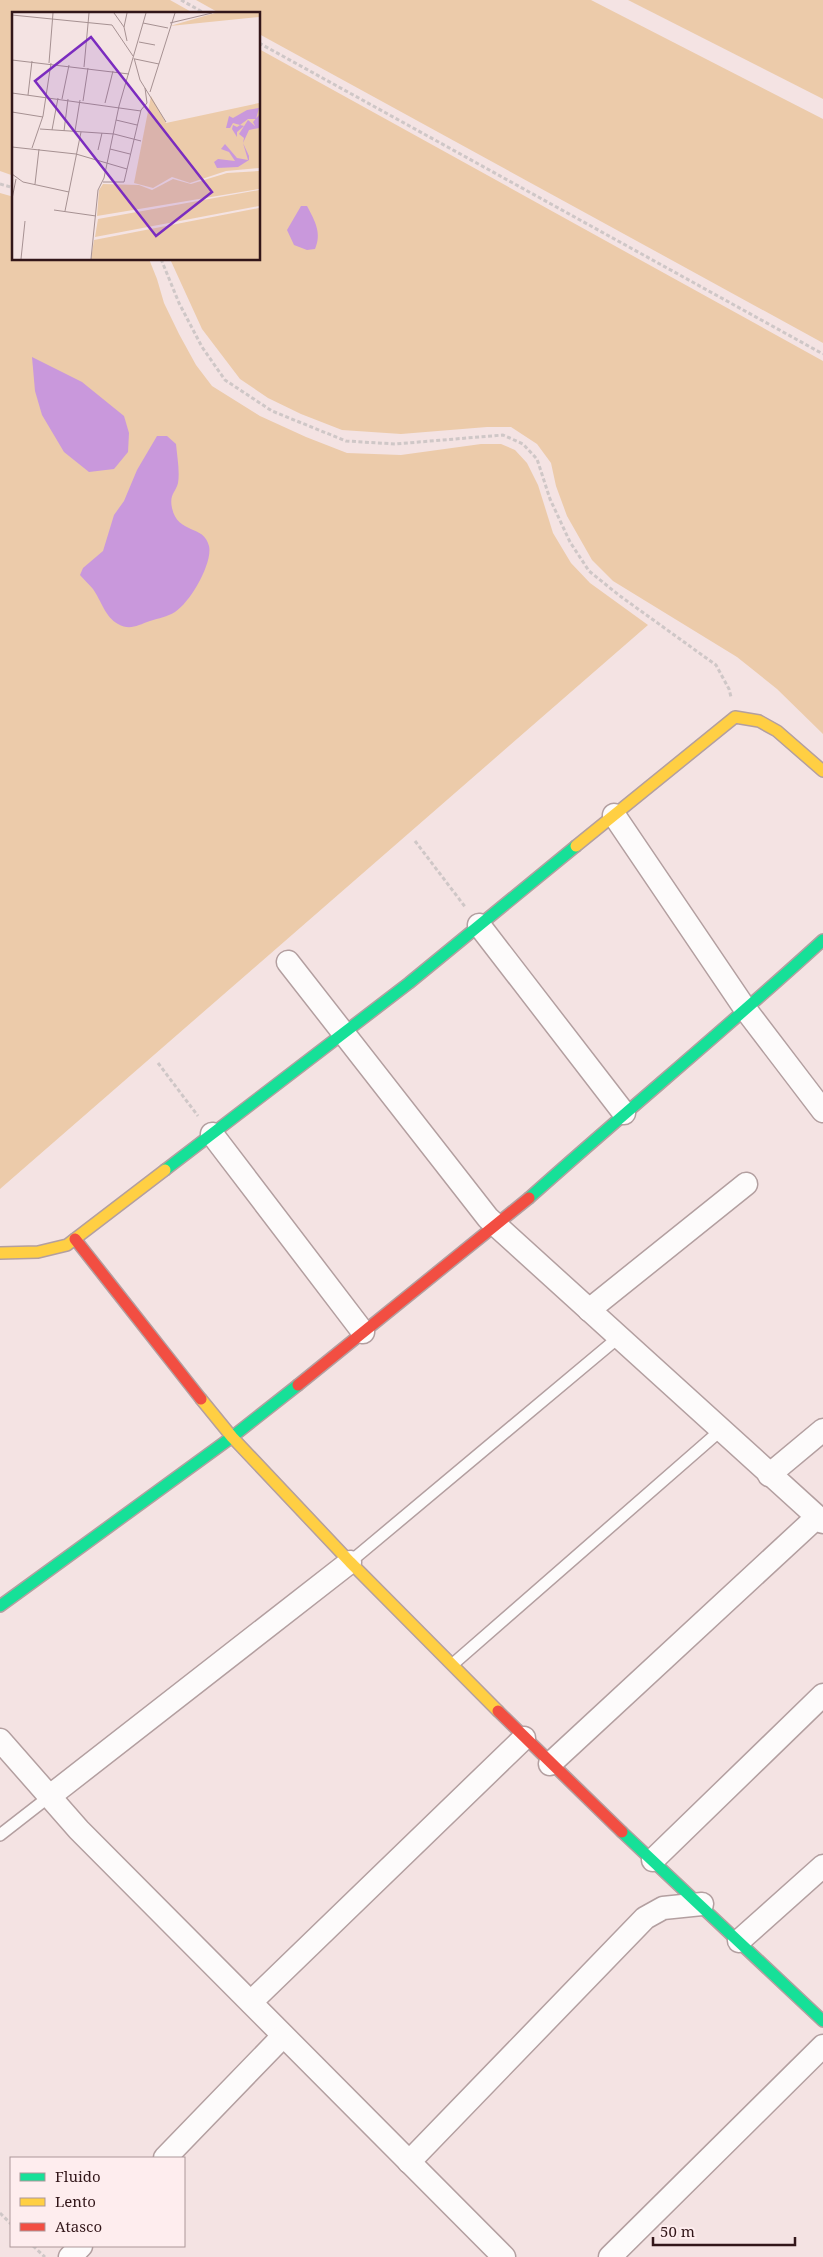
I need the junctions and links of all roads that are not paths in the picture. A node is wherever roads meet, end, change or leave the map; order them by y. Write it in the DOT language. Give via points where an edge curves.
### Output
graph roads {
  1 [pos="823,771"];
  2 [pos="614,815"];
  3 [pos="479,925"];
  4 [pos="823,940"];
  5 [pos="288,962"];
  6 [pos="746,1010"];
  7 [pos="344,1032"];
  8 [pos="823,1111"];
  9 [pos="624,1113"];
  10 [pos="212,1134"];
  11 [pos="746,1184"];
  12 [pos="496,1226"];
  13 [pos="75,1239"];
  14 [pos="0,1253"];
  15 [pos="589,1310"];
  16 [pos="363,1332"];
  17 [pos="619,1337"];
  18 [pos="721,1430"];
  19 [pos="823,1430"];
  20 [pos="232,1437"];
  21 [pos="769,1475"];
  22 [pos="820,1520"];
  23 [pos="350,1562"];
  24 [pos="0,1606"];
  25 [pos="454,1664"];
  26 [pos="823,1695"];
  27 [pos="524,1738"];
  28 [pos="0,1740"];
  29 [pos="550,1764"];
  30 [pos="50,1796"];
  31 [pos="0,1835"];
  32 [pos="653,1860"];
  33 [pos="823,1866"];
  34 [pos="702,1904"];
  35 [pos="739,1941"];
  36 [pos="251,2002"];
  37 [pos="823,2021"];
  38 [pos="283,2036"];
  39 [pos="823,2046"];
  40 [pos="167,2157"];
  41 [pos="409,2162"];
  42 [pos="80,2247"];
  43 [pos="70,2257"];
  44 [pos="504,2257"];
  45 [pos="610,2257"];
  1 -- 2 [label="street" via="777,731 759,721 735,717"];
  2 -- 3 [label="street"];
  2 -- 6 [label="street"];
  3 -- 7 [label="street"];
  3 -- 9 [label="street"];
  4 -- 6 [label="street"];
  5 -- 7 [label="street"];
  6 -- 8 [label="street"];
  6 -- 9 [label="street"];
  7 -- 10 [label="street"];
  7 -- 12 [label="street"];
  9 -- 12 [label="street"];
  10 -- 13 [label="street"];
  10 -- 16 [label="street"];
  11 -- 15 [label="street"];
  12 -- 15 [label="street"];
  12 -- 16 [label="street"];
  13 -- 14 [label="street" via="67,1245 38,1252"];
  13 -- 20 [label="street"];
  15 -- 17 [label="street"];
  16 -- 20 [label="street"];
  17 -- 18 [label="street"];
  17 -- 23 [label="lane"];
  18 -- 21 [label="street"];
  18 -- 25 [label="lane"];
  19 -- 21 [label="street"];
  20 -- 23 [label="street"];
  20 -- 24 [label="street"];
  21 -- 22 [label="street"];
  22 -- 29 [label="street"];
  23 -- 25 [label="street"];
  23 -- 30 [label="street"];
  25 -- 27 [label="street"];
  26 -- 32 [label="street"];
  27 -- 29 [label="street"];
  27 -- 36 [label="street"];
  28 -- 30 [label="street"];
  29 -- 32 [label="street"];
  30 -- 31 [label="lane"];
  30 -- 36 [label="street" via="79,1830"];
  32 -- 34 [label="street"];
  33 -- 35 [label="street"];
  34 -- 35 [label="street"];
  34 -- 41 [label="street" via="663,1908 645,1918"];
  35 -- 37 [label="street"];
  36 -- 38 [label="street"];
  38 -- 40 [label="street"];
  38 -- 41 [label="street"];
  39 -- 45 [label="street"];
  41 -- 44 [label="street"];
  42 -- 43 [label="street"];
}
